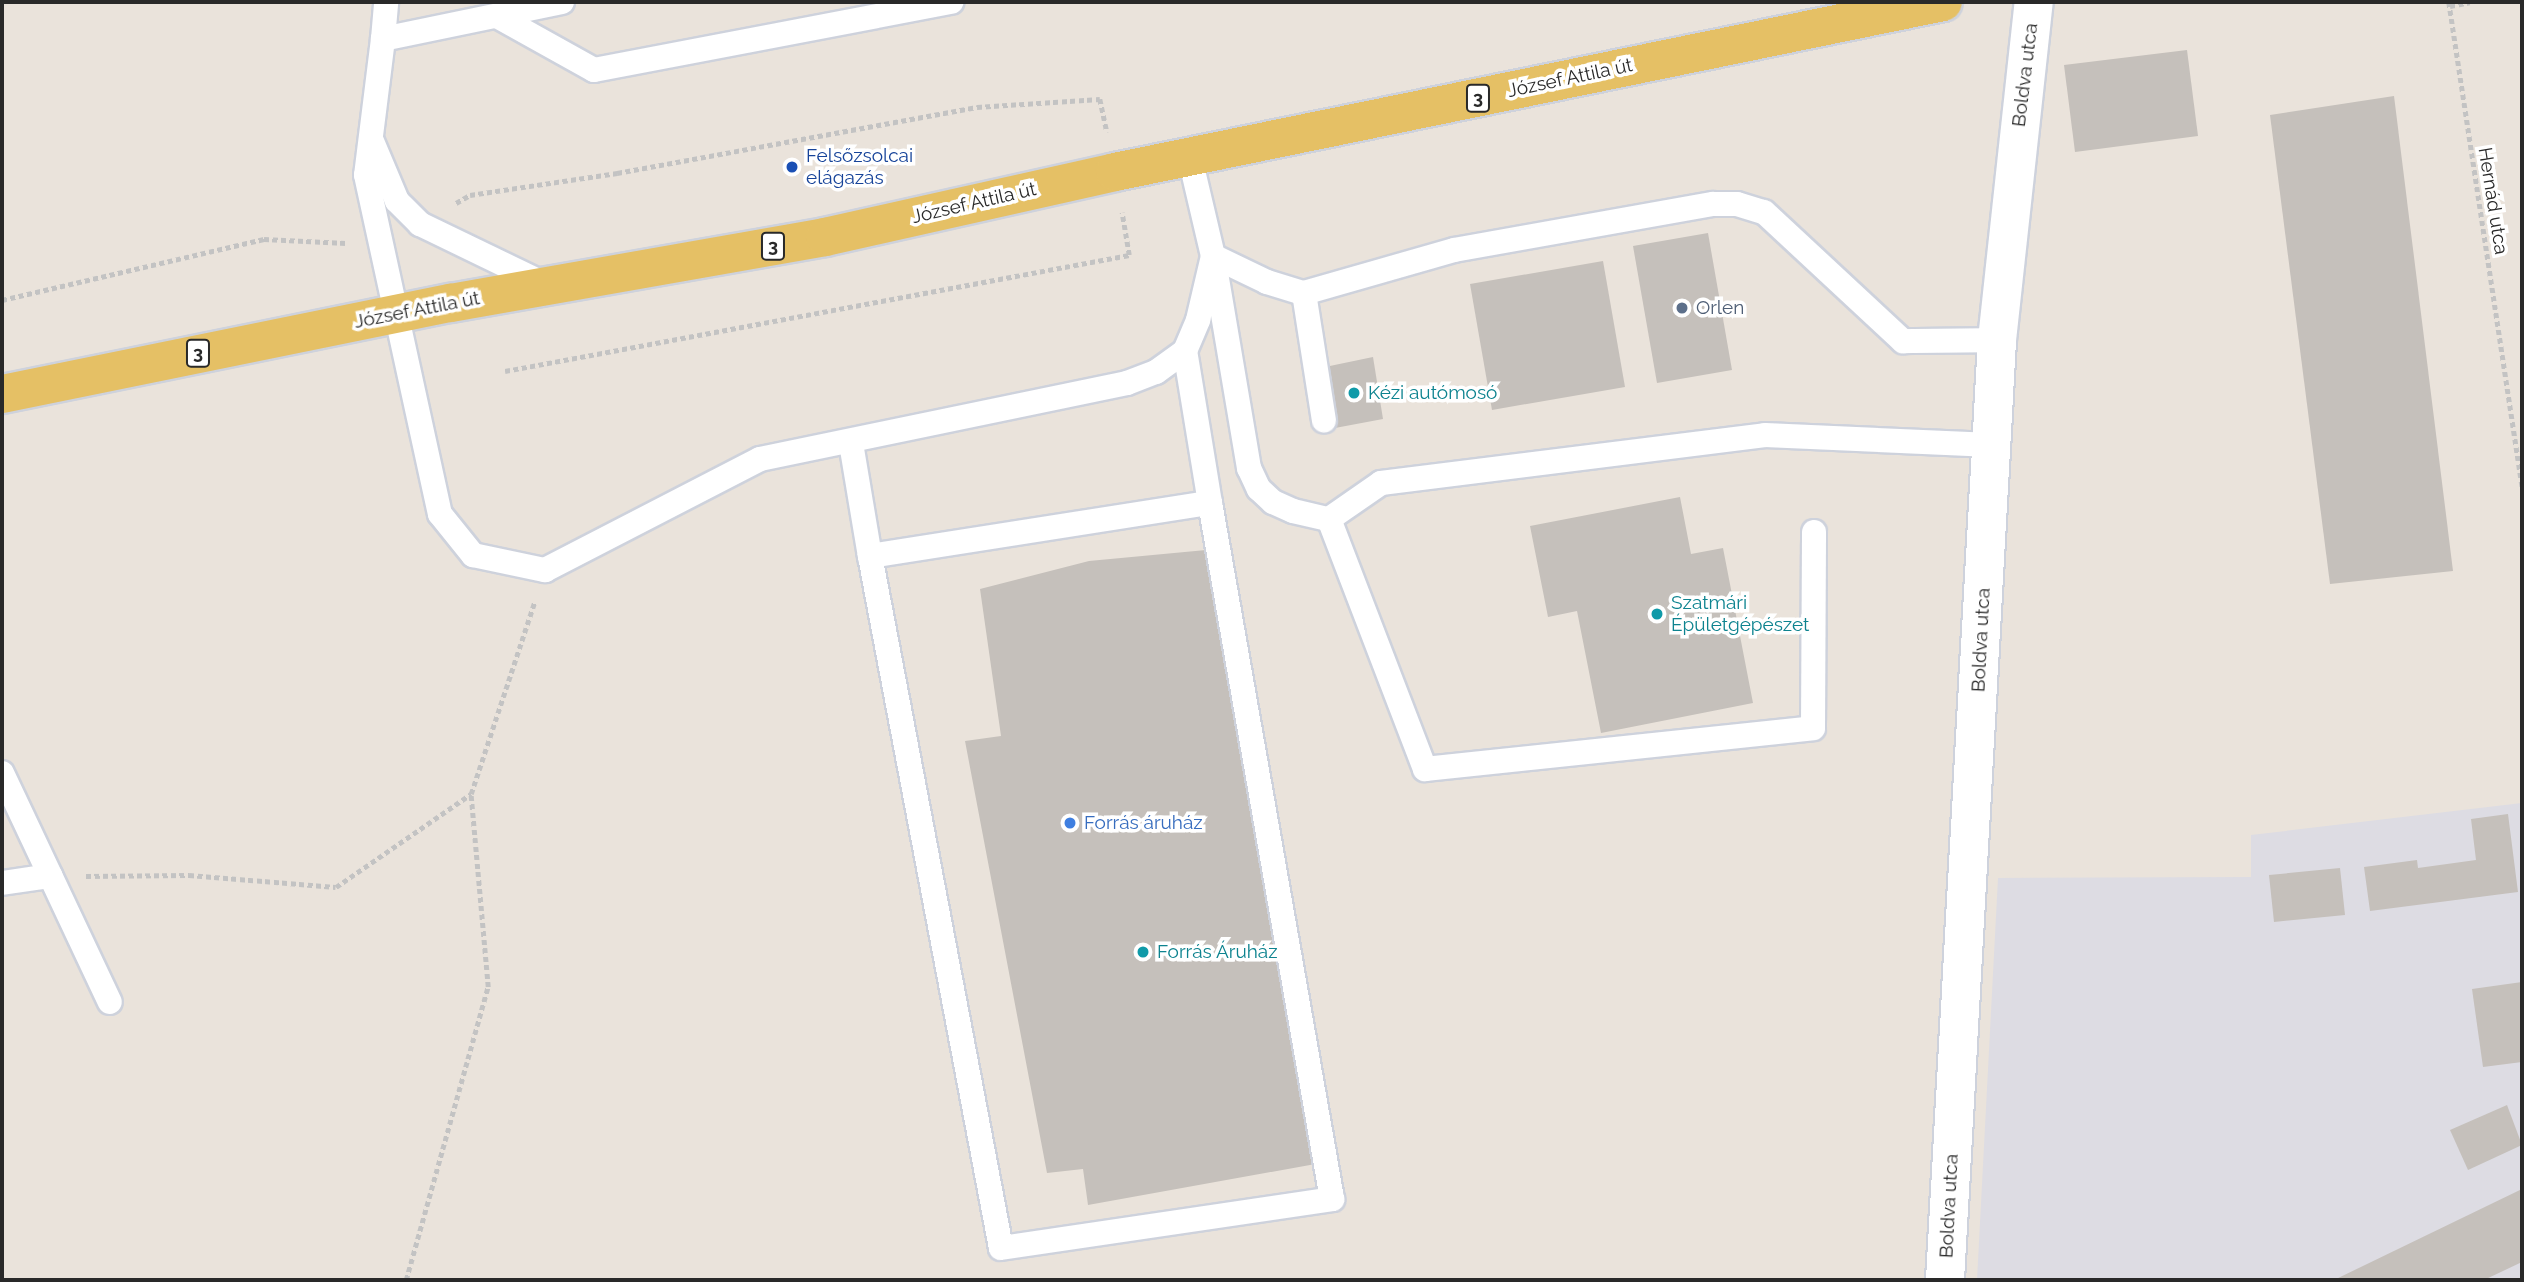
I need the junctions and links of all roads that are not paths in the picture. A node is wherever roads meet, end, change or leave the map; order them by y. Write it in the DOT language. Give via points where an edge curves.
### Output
graph roads {
  1 [pos="386,2"];
  2 [pos="562,2"];
  3 [pos="952,2"];
  4 [pos="1943,2"];
  5 [pos="2034,2"];
  6 [pos="497,16"];
  7 [pos="383,40"];
  8 [pos="370,138"];
  9 [pos="1190,158"];
  10 [pos="1213,256"];
  11 [pos="546,285"];
  12 [pos="1304,293"];
  13 [pos="395,314"];
  14 [pos="1997,340"];
  15 [pos="1185,351"];
  16 [pos="2,394"];
  17 [pos="1324,420"];
  18 [pos="851,443"];
  19 [pos="1992,445"];
  20 [pos="1210,503"];
  21 [pos="1329,519"];
  22 [pos="1814,532"];
  23 [pos="870,556"];
  24 [pos="4,786"];
  25 [pos="50,876"];
  26 [pos="2,883"];
  27 [pos="110,1002"];
  28 [pos="1945,1280"];
  1 -- 7 [label="lane"];
  2 -- 6 [label="lane"];
  3 -- 6 [label="lane" via="594,70"];
  4 -- 9 [label="main road, József Attila út / 3"];
  5 -- 14 [label="street, Boldva utca"];
  6 -- 7 [label="lane"];
  7 -- 8 [label="lane"];
  8 -- 11 [label="lane" via="397,201 419,224"];
  8 -- 13 [label="lane" via="366,175"];
  9 -- 10 [label="lane"];
  9 -- 11 [label="main road, József Attila út / 3" via="825,237"];
  10 -- 12 [label="lane" via="1267,282"];
  10 -- 15 [label="lane" via="1198,320"];
  10 -- 21 [label="lane" via="1249,468 1273,502"];
  11 -- 13 [label="main road, József Attila út / 3"];
  12 -- 14 [label="lane" via="1454,250 1713,204 1737,204 1764,212 1903,341"];
  12 -- 17 [label="lane"];
  13 -- 16 [label="main road, József Attila út / 3"];
  13 -- 18 [label="lane" via="440,514 473,555 545,570 760,459"];
  14 -- 19 [label="street, Boldva utca"];
  15 -- 18 [label="lane" via="1156,372 1127,383"];
  15 -- 20 [label="lane"];
  18 -- 23 [label="lane"];
  19 -- 21 [label="lane" via="1765,435 1381,482"];
  19 -- 28 [label="street, Boldva utca"];
  20 -- 23 [label="lane"];
  20 -- 23 [label="lane" via="1332,1199 1001,1248"];
  21 -- 22 [label="lane" via="1426,769 1812,728"];
  24 -- 25 [label="lane"];
  25 -- 26 [label="lane"];
  25 -- 27 [label="lane"];
}
